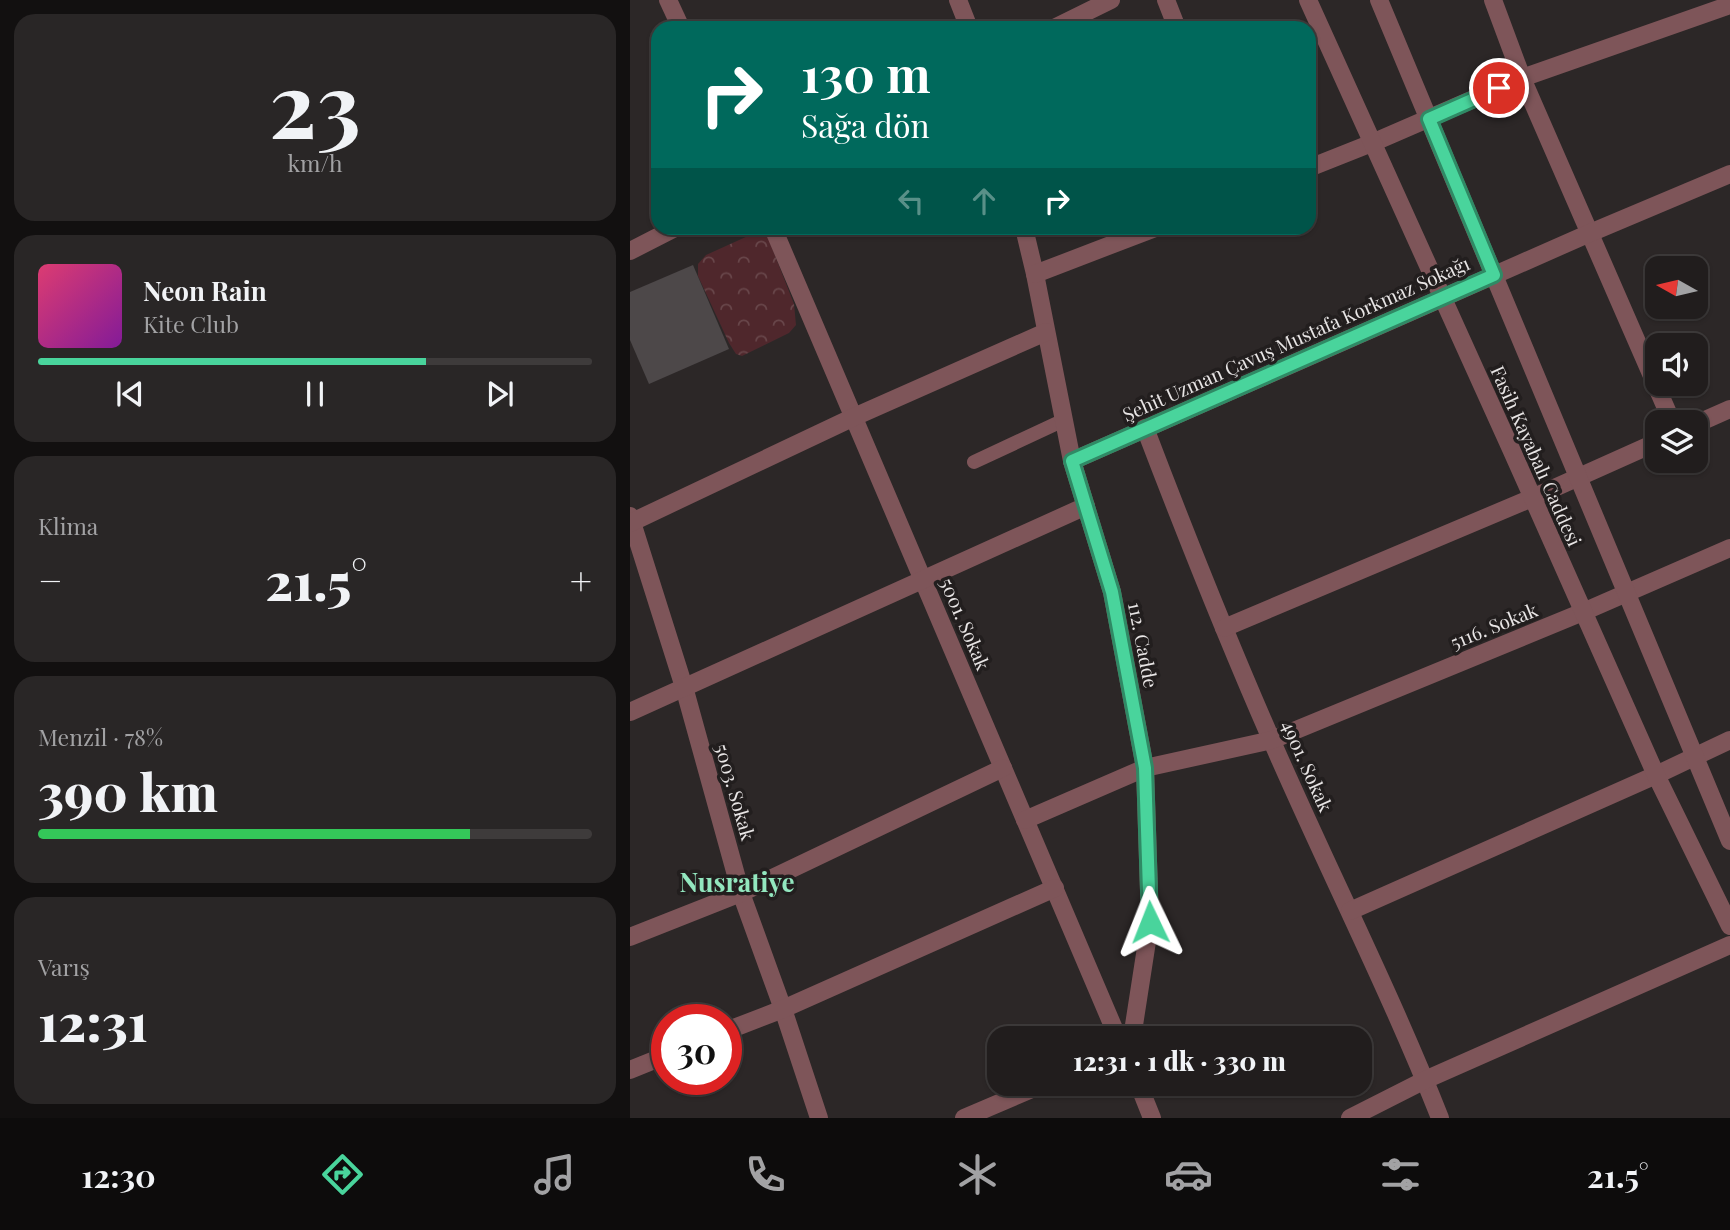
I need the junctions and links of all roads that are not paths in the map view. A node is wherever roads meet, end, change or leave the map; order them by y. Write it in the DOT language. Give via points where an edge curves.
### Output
graph roads {
  1 [pos="668,0"];
  2 [pos="958,0"];
  3 [pos="1111,0"];
  4 [pos="1166,0"];
  5 [pos="1308,0"];
  6 [pos="1379,0"];
  7 [pos="1493,0"];
  8 [pos="1728,3"];
  9 [pos="678,21"];
  10 [pos="966,21"];
  11 [pos="1068,21"];
  12 [pos="1174,21"];
  13 [pos="1522,78"];
  14 [pos="1429,119"];
  15 [pos="1372,143"];
  16 [pos="1316,165"];
  17 [pos="1730,174"];
  18 [pos="1590,233"];
  19 [pos="661,235"];
  20 [pos="776,235"];
  21 [pos="1026,235"];
  22 [pos="1137,235"];
  23 [pos="630,251"];
  24 [pos="1035,274"];
  25 [pos="1494,275"];
  26 [pos="1442,298"];
  27 [pos="1046,332"];
  28 [pos="1730,409"];
  29 [pos="1667,410"];
  30 [pos="854,417"];
  31 [pos="1708,419"];
  32 [pos="1064,420"];
  33 [pos="1145,428"];
  34 [pos="1645,447"];
  35 [pos="1072,461"];
  36 [pos="974,462"];
  37 [pos="1578,477"];
  38 [pos="1532,498"];
  39 [pos="1086,506"];
  40 [pos="631,520"];
  41 [pos="1730,548"];
  42 [pos="924,581"];
  43 [pos="1627,593"];
  44 [pos="1583,612"];
  45 [pos="1224,628"];
  46 [pos="684,687"];
  47 [pos="630,712"];
  48 [pos="1272,740"];
  49 [pos="1730,740"];
  50 [pos="1695,757"];
  51 [pos="1003,768"];
  52 [pos="1145,768"];
  53 [pos="1656,775"];
  54 [pos="1025,820"];
  55 [pos="1730,841"];
  56 [pos="1055,888"];
  57 [pos="741,892"];
  58 [pos="1350,911"];
  59 [pos="1730,926"];
  60 [pos="630,937"];
  61 [pos="1730,945"];
  62 [pos="783,1009"];
  63 [pos="742,1025"];
  64 [pos="1113,1026"];
  65 [pos="1134,1026"];
  66 [pos="651,1061"];
  67 [pos="630,1070"];
  68 [pos="1425,1080"];
  69 [pos="1016,1096"];
  70 [pos="1143,1096"];
  71 [pos="819,1118"];
  72 [pos="964,1118"];
  73 [pos="1152,1118"];
  74 [pos="1349,1118"];
  75 [pos="1440,1118"];
  1 -- 9 [label="street"];
  2 -- 10 [label="street"];
  3 -- 11 [label="street"];
  4 -- 12 [label="street"];
  5 -- 15 [label="street, Fasih Kayabalı Caddesi"];
  6 -- 14 [label="street, Fasih Kayabalı Caddesi"];
  7 -- 13 [label="street"];
  8 -- 13 [label="street"];
  13 -- 14 [label="street"];
  13 -- 18 [label="street"];
  14 -- 15 [label="street"];
  14 -- 25 [label="street, Fasih Kayabalı Caddesi"];
  15 -- 16 [label="street"];
  15 -- 26 [label="street, Fasih Kayabalı Caddesi"];
  17 -- 18 [label="street, Şehit Uzman Çavuş Mustafa Korkmaz Sokağı"];
  18 -- 25 [label="street, Şehit Uzman Çavuş Mustafa Korkmaz Sokağı"];
  18 -- 29 [label="street"];
  19 -- 23 [label="street"];
  20 -- 30 [label="street, 5001. Sokak"];
  21 -- 24 [label="street, 112. Cadde"];
  22 -- 24 [label="street"];
  24 -- 27 [label="street, 112. Cadde"];
  25 -- 26 [label="street, Şehit Uzman Çavuş Mustafa Korkmaz Sokağı"];
  25 -- 37 [label="street, Fasih Kayabalı Caddesi"];
  26 -- 33 [label="street, Şehit Uzman Çavuş Mustafa Korkmaz Sokağı"];
  26 -- 38 [label="street, Fasih Kayabalı Caddesi"];
  27 -- 30 [label="street"];
  27 -- 32 [label="street, 112. Cadde"];
  28 -- 31 [label="street"];
  30 -- 40 [label="street"];
  30 -- 42 [label="street, 5001. Sokak"];
  32 -- 35 [label="street, 112. Cadde"];
  32 -- 36 [label="lane"];
  33 -- 35 [label="street, Şehit Uzman Çavuş Mustafa Korkmaz Sokağı"];
  33 -- 45 [label="street, 4901. Sokak"];
  34 -- 37 [label="street"];
  35 -- 39 [label="street, 112. Cadde"];
  37 -- 38 [label="street"];
  37 -- 43 [label="street, Fasih Kayabalı Caddesi"];
  38 -- 44 [label="street, Fasih Kayabalı Caddesi"];
  38 -- 45 [label="street"];
  39 -- 42 [label="street"];
  39 -- 52 [label="street, 112. Cadde" via="1112,592"];
  40 -- 46 [label="street, 5003. Sokak"];
  41 -- 43 [label="street, 5116. Sokak"];
  42 -- 46 [label="street"];
  42 -- 51 [label="street, 5001. Sokak"];
  43 -- 44 [label="street, 5116. Sokak"];
  43 -- 50 [label="street, Fasih Kayabalı Caddesi"];
  44 -- 48 [label="street, 5116. Sokak"];
  44 -- 53 [label="street, Fasih Kayabalı Caddesi"];
  45 -- 48 [label="street, 4901. Sokak"];
  46 -- 47 [label="street"];
  46 -- 57 [label="street, 5003. Sokak"];
  48 -- 52 [label="street, 5116. Sokak"];
  48 -- 58 [label="street, 4901. Sokak"];
  49 -- 50 [label="street"];
  50 -- 53 [label="street"];
  50 -- 55 [label="street, Fasih Kayabalı Caddesi"];
  51 -- 54 [label="street, 5001. Sokak"];
  51 -- 57 [label="street"];
  52 -- 54 [label="street, 5116. Sokak"];
  52 -- 65 [label="street, 112. Cadde" via="1150,922"];
  53 -- 58 [label="street"];
  53 -- 59 [label="street, Fasih Kayabalı Caddesi"];
  54 -- 56 [label="street, 5001. Sokak"];
  56 -- 62 [label="street"];
  56 -- 64 [label="street, 5001. Sokak"];
  57 -- 60 [label="street"];
  57 -- 62 [label="street, 5003. Sokak"];
  58 -- 68 [label="street, 4901. Sokak"];
  61 -- 68 [label="street"];
  62 -- 63 [label="street"];
  62 -- 71 [label="street, 5003. Sokak"];
  66 -- 67 [label="street"];
  68 -- 74 [label="street"];
  68 -- 75 [label="street, 4901. Sokak"];
  69 -- 72 [label="street"];
  70 -- 73 [label="street"];
}
